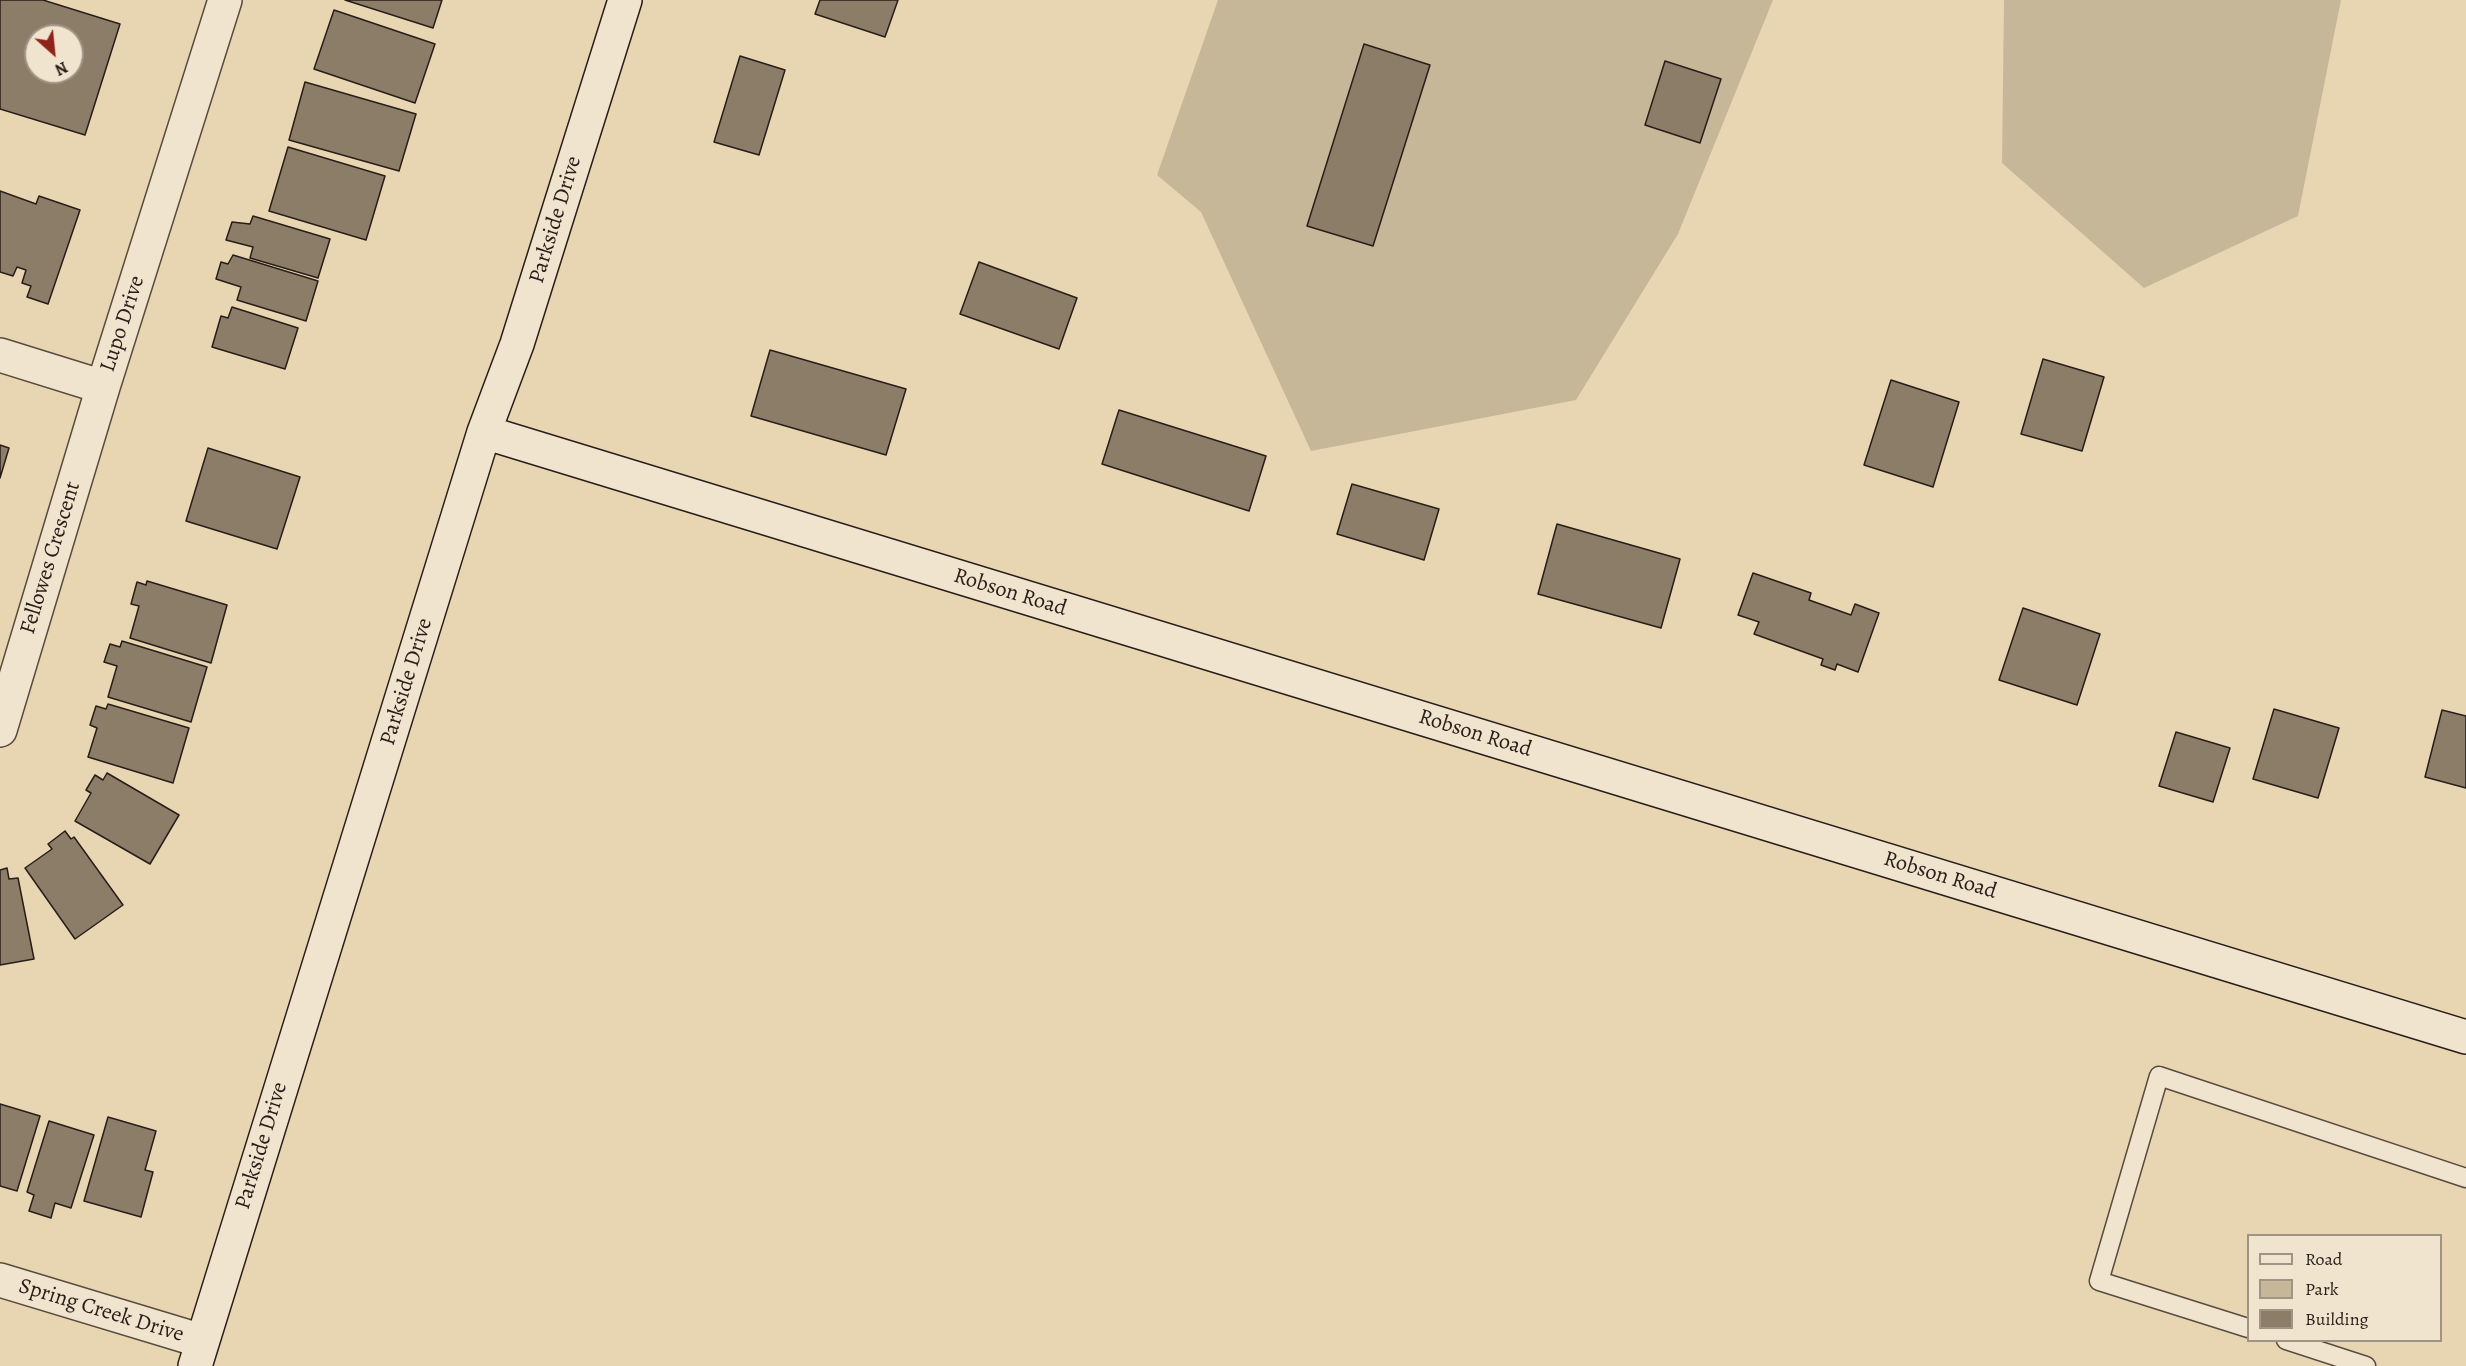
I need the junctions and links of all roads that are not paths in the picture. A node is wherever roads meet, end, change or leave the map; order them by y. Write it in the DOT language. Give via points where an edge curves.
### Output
graph roads {
  1 [pos="625,0"];
  2 [pos="218,2"];
  3 [pos="0,355"];
  4 [pos="103,387"];
  5 [pos="484,432"];
  6 [pos="0,730"];
  7 [pos="2466,1037"];
  8 [pos="2466,1178"];
  9 [pos="0,1280"];
  10 [pos="2247,1328"];
  11 [pos="2289,1342"];
  12 [pos="198,1353"];
  13 [pos="2366,1366"];
  1 -- 5 [label="street, Parkside Drive" via="517,344"];
  2 -- 4 [label="street, Lupo Drive" via="175,159"];
  3 -- 4 [label="street, Lupo Drive"];
  4 -- 6 [label="street, Fellowes Crescent"];
  5 -- 7 [label="street, Robson Road"];
  5 -- 12 [label="street, Parkside Drive"];
  8 -- 10 [label="lane" via="2159,1076 2099,1281"];
  9 -- 12 [label="street, Spring Creek Drive" via="140,1324"];
  11 -- 13 [label="lane"];
}
